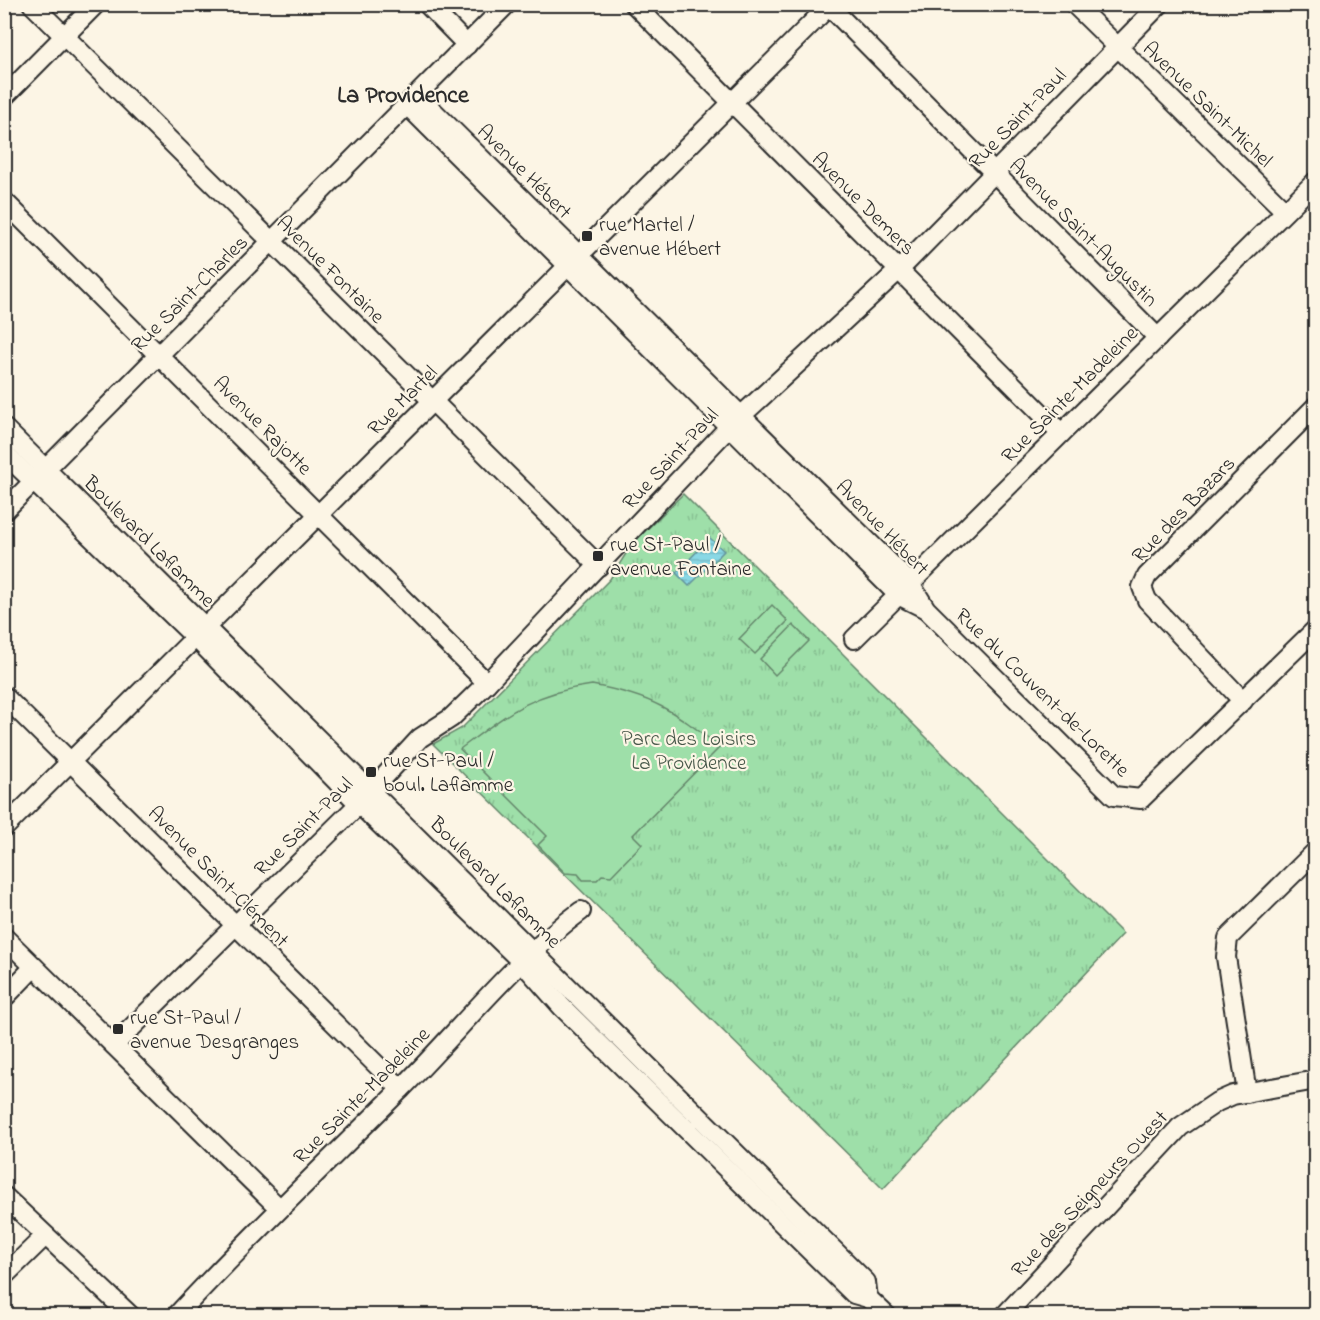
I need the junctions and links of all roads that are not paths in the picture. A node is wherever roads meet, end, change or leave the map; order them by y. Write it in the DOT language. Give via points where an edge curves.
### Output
graph roads {
  1 [pos="32,4"];
  2 [pos="96,4"];
  3 [pos="427,4"];
  4 [pos="507,4"];
  5 [pos="634,4"];
  6 [pos="1074,4"];
  7 [pos="1160,4"];
  8 [pos="829,5"];
  9 [pos="64,37"];
  10 [pos="467,45"];
  11 [pos="1118,48"];
  12 [pos="4,97"];
  13 [pos="412,100"];
  14 [pos="733,104"];
  15 [pos="994,173"];
  16 [pos="1316,181"];
  17 [pos="4,201"];
  18 [pos="1285,212"];
  19 [pos="272,242"];
  20 [pos="573,261"];
  21 [pos="899,270"];
  22 [pos="1158,338"];
  23 [pos="160,355"];
  24 [pos="433,401"];
  25 [pos="1316,406"];
  26 [pos="736,421"];
  27 [pos="4,428"];
  28 [pos="1061,433"];
  29 [pos="4,453"];
  30 [pos="39,476"];
  31 [pos="4,511"];
  32 [pos="320,514"];
  33 [pos="599,566"];
  34 [pos="904,589"];
  35 [pos="926,609"];
  36 [pos="1316,629"];
  37 [pos="200,633"];
  38 [pos="854,639"];
  39 [pos="487,683"];
  40 [pos="4,696"];
  41 [pos="1243,701"];
  42 [pos="71,762"];
  43 [pos="365,797"];
  44 [pos="4,828"];
  45 [pos="1316,851"];
  46 [pos="581,911"];
  47 [pos="236,925"];
  48 [pos="4,937"];
  49 [pos="528,957"];
  50 [pos="34,967"];
  51 [pos="4,998"];
  52 [pos="114,1045"];
  53 [pos="1316,1080"];
  54 [pos="401,1089"];
  55 [pos="1247,1093"];
  56 [pos="4,1196"];
  57 [pos="279,1208"];
  58 [pos="45,1236"];
  59 [pos="4,1276"];
  60 [pos="131,1316"];
  61 [pos="176,1316"];
  62 [pos="887,1316"];
  63 [pos="1004,1316"];
  1 -- 9 [label="street, Avenue Fontaine"];
  2 -- 9 [label="street"];
  3 -- 10 [label="street"];
  4 -- 10 [label="street, Rue Saint-Charles"];
  5 -- 14 [label="street, Avenue Demers"];
  6 -- 11 [label="street, Avenue Saint-Michel"];
  7 -- 11 [label="street, Rue Saint-Paul"];
  8 -- 14 [label="street, Rue Martel"];
  8 -- 15 [label="street, Avenue Saint-Augustin"];
  9 -- 12 [label="street"];
  9 -- 19 [label="street, Avenue Fontaine"];
  10 -- 13 [label="street, Rue Saint-Charles"];
  11 -- 15 [label="street, Rue Saint-Paul"];
  11 -- 18 [label="street, Avenue Saint-Michel"];
  13 -- 19 [label="street, Rue Saint-Charles"];
  13 -- 20 [label="street, Avenue Hébert"];
  14 -- 20 [label="street, Rue Martel"];
  14 -- 21 [label="street, Avenue Demers"];
  15 -- 21 [label="street, Rue Saint-Paul"];
  15 -- 22 [label="street, Avenue Saint-Augustin"];
  16 -- 18 [label="street, Rue Sainte-Madeleine"];
  17 -- 23 [label="street, Avenue Rajotte"];
  18 -- 22 [label="street, Rue Sainte-Madeleine"];
  19 -- 23 [label="street, Rue Saint-Charles"];
  19 -- 24 [label="street, Avenue Fontaine"];
  20 -- 24 [label="street, Rue Martel"];
  20 -- 26 [label="street, Avenue Hébert"];
  21 -- 26 [label="street, Rue Saint-Paul"];
  21 -- 28 [label="street, Avenue Demers"];
  22 -- 28 [label="street, Rue Sainte-Madeleine"];
  23 -- 30 [label="street, Rue Saint-Charles"];
  23 -- 32 [label="street, Avenue Rajotte"];
  24 -- 32 [label="street, Rue Martel"];
  24 -- 33 [label="street, Avenue Fontaine"];
  25 -- 41 [label="street, Rue des Bazars" via="1147,576 1142,587 1147,600"];
  26 -- 33 [label="street, Rue Saint-Paul"];
  26 -- 34 [label="street, Avenue Hébert"];
  27 -- 30 [label="street, Boulevard Laflamme"];
  28 -- 34 [label="street, Rue Sainte-Madeleine"];
  29 -- 30 [label="street, Boulevard Laflamme"];
  30 -- 31 [label="street, Rue Saint-Charles"];
  30 -- 37 [label="street, Boulevard Laflamme"];
  32 -- 37 [label="street, Rue Martel"];
  32 -- 39 [label="street, Avenue Rajotte"];
  33 -- 39 [label="street, Rue Saint-Paul"];
  34 -- 35 [label="street, Avenue Hébert"];
  34 -- 38 [label="street, Rue Sainte-Madeleine"];
  35 -- 41 [label="street, Rue du Couvent-de-Lorette" via="1114,796 1141,799"];
  36 -- 41 [label="street, Rue du Couvent-de-Lorette"];
  37 -- 42 [label="street, Rue Martel"];
  37 -- 43 [label="street, Boulevard Laflamme"];
  39 -- 43 [label="street, Rue Saint-Paul" via="451,718 420,738"];
  40 -- 42 [label="street, Avenue Saint-Clément"];
  42 -- 44 [label="street, Rue Martel"];
  42 -- 47 [label="street, Avenue Saint-Clément"];
  43 -- 47 [label="street, Rue Saint-Paul"];
  43 -- 49 [label="street, Boulevard Laflamme"];
  45 -- 55 [label="street" via="1228,938 1226,957"];
  46 -- 49 [label="street, Rue Sainte-Madeleine"];
  47 -- 52 [label="street, Rue Saint-Paul"];
  47 -- 54 [label="street, Avenue Saint-Clément"];
  48 -- 50 [label="street"];
  49 -- 54 [label="street, Rue Sainte-Madeleine"];
  49 -- 62 [label="street, Boulevard Laflamme" via="866,1282 868,1298"];
  50 -- 51 [label="street"];
  50 -- 52 [label="street"];
  52 -- 57 [label="street"];
  53 -- 55 [label="street, Rue des Seigneurs Ouest"];
  54 -- 57 [label="street, Rue Sainte-Madeleine"];
  55 -- 63 [label="street, Rue des Seigneurs Ouest" via="1217,1102 1180,1127"];
  56 -- 58 [label="street"];
  57 -- 61 [label="street, Rue Sainte-Madeleine"];
  58 -- 59 [label="street"];
  58 -- 60 [label="street"];
}
